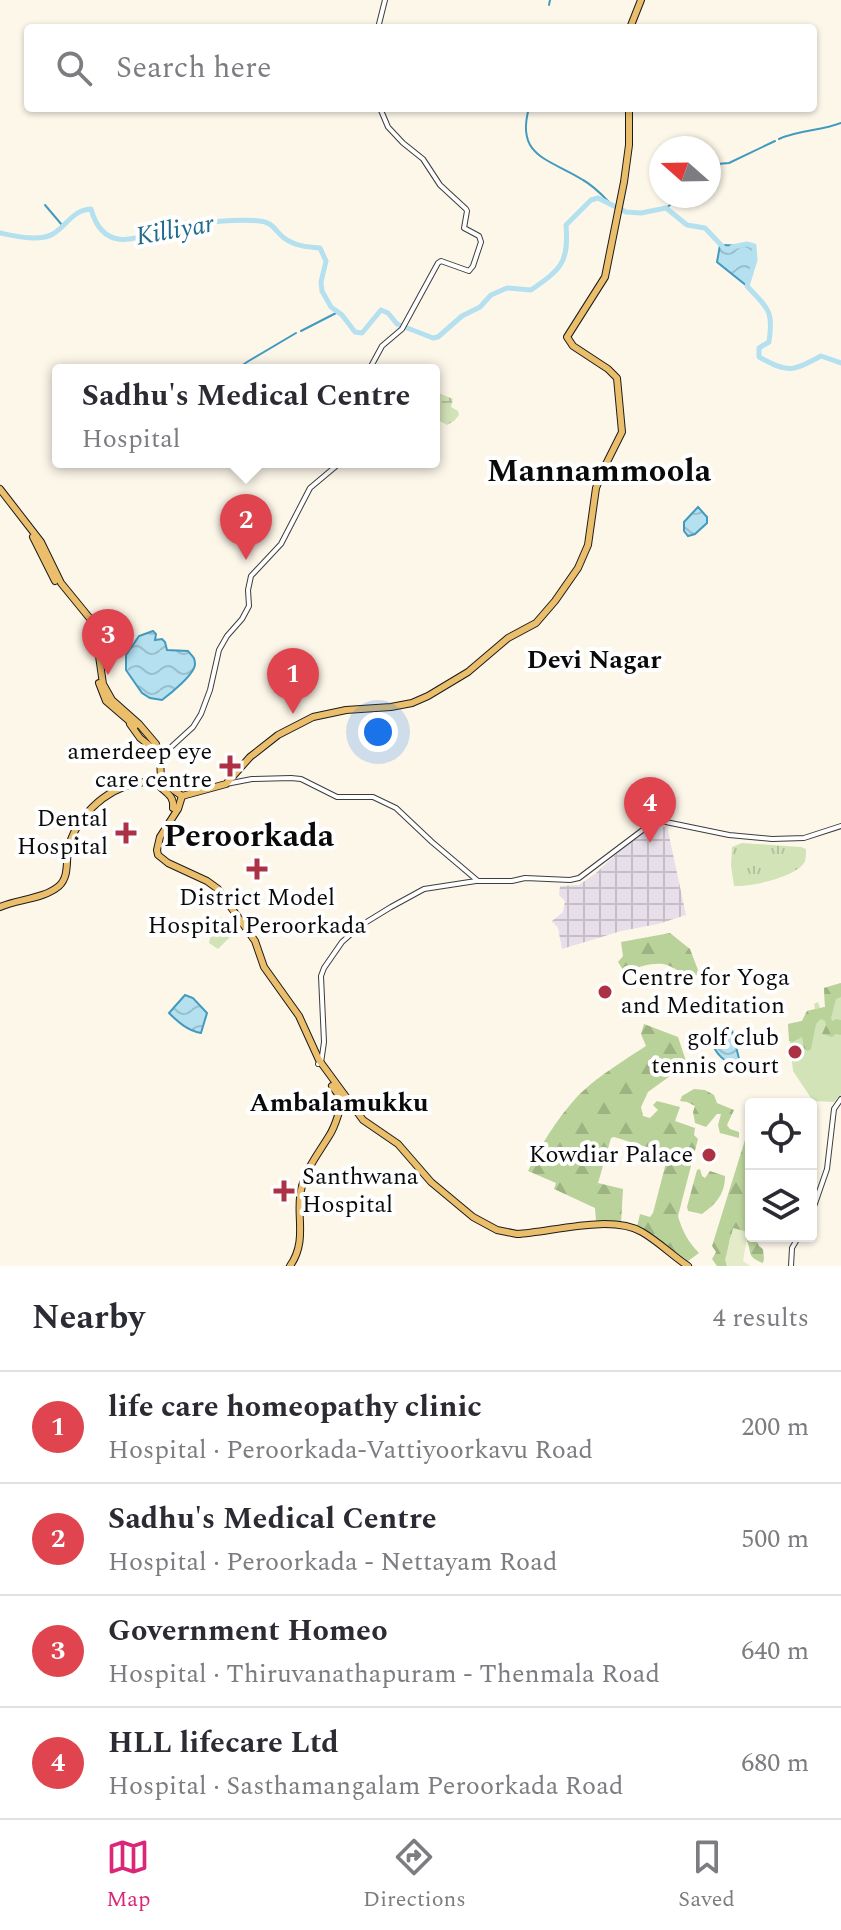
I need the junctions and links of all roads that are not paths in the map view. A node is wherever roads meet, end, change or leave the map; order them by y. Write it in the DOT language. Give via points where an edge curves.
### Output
graph roads {
  1 [pos="385,0"];
  2 [pos="641,0"];
  3 [pos="379,24"];
  4 [pos="632,24"];
  5 [pos="382,112"];
  6 [pos="629,112"];
  7 [pos="372,364"];
  8 [pos="332,468"];
  9 [pos="0,492"];
  10 [pos="131,720"];
  11 [pos="158,758"];
  12 [pos="158,781"];
  13 [pos="226,784"];
  14 [pos="168,792"];
  15 [pos="182,796"];
  16 [pos="173,808"];
  17 [pos="841,826"];
  18 [pos="163,830"];
  19 [pos="478,881"];
  20 [pos="0,907"];
  21 [pos="320,1064"];
  22 [pos="334,1089"];
  23 [pos="841,1099"];
  24 [pos="345,1103"];
  25 [pos="337,1120"];
  26 [pos="817,1198"];
  27 [pos="796,1242"];
  28 [pos="290,1266"];
  29 [pos="681,1266"];
  30 [pos="688,1266"];
  31 [pos="791,1266"];
  1 -- 3 [label="street"];
  2 -- 4 [label="main road"];
  5 -- 7 [label="street" via="388,127 466,209 464,228 481,239 469,271 438,263 403,326"];
  6 -- 13 [label="main road" via="629,145 605,277 567,337 617,378 622,432 596,488 588,545 574,575 536,623 506,638 441,689 412,703 306,719 263,746"];
  8 -- 11 [label="street" via="310,488 281,544 251,576 249,606 219,650 201,714"];
  9 -- 10 [label="main road" via="24,522 62,590 90,623 106,701"];
  10 -- 11 [label="main road"];
  10 -- 11 [label="main road" via="156,744"];
  11 -- 12 [label="main road"];
  12 -- 14 [label="main road"];
  12 -- 15 [label="main road"];
  12 -- 20 [label="main road" via="117,790 88,811 73,836 65,876 57,888"];
  13 -- 15 [label="main road"];
  13 -- 19 [label="street" via="291,778 337,797 373,797 396,808"];
  14 -- 15 [label="main road"];
  14 -- 16 [label="main road"];
  15 -- 16 [label="main road"];
  15 -- 18 [label="main road"];
  16 -- 18 [label="main road"];
  17 -- 19 [label="street" via="804,838 772,839 661,821 579,878"];
  18 -- 21 [label="main road" via="158,855 213,885 227,901 299,1016"];
  19 -- 21 [label="street" via="424,889 342,942 321,976"];
  21 -- 22 [label="main road"];
  21 -- 30 [label="main road" via="363,1120 398,1144 431,1182 480,1222 516,1234 596,1225 633,1228"];
  22 -- 24 [label="main road"];
  22 -- 25 [label="main road"];
  23 -- 26 [label="street" via="835,1105 827,1169"];
  24 -- 25 [label="main road"];
  24 -- 29 [label="main road" via="365,1126 400,1150 432,1187 484,1228 521,1238 597,1229 630,1231"];
  25 -- 28 [label="main road" via="310,1163 301,1195 300,1239"];
  27 -- 31 [label="street"];
}
